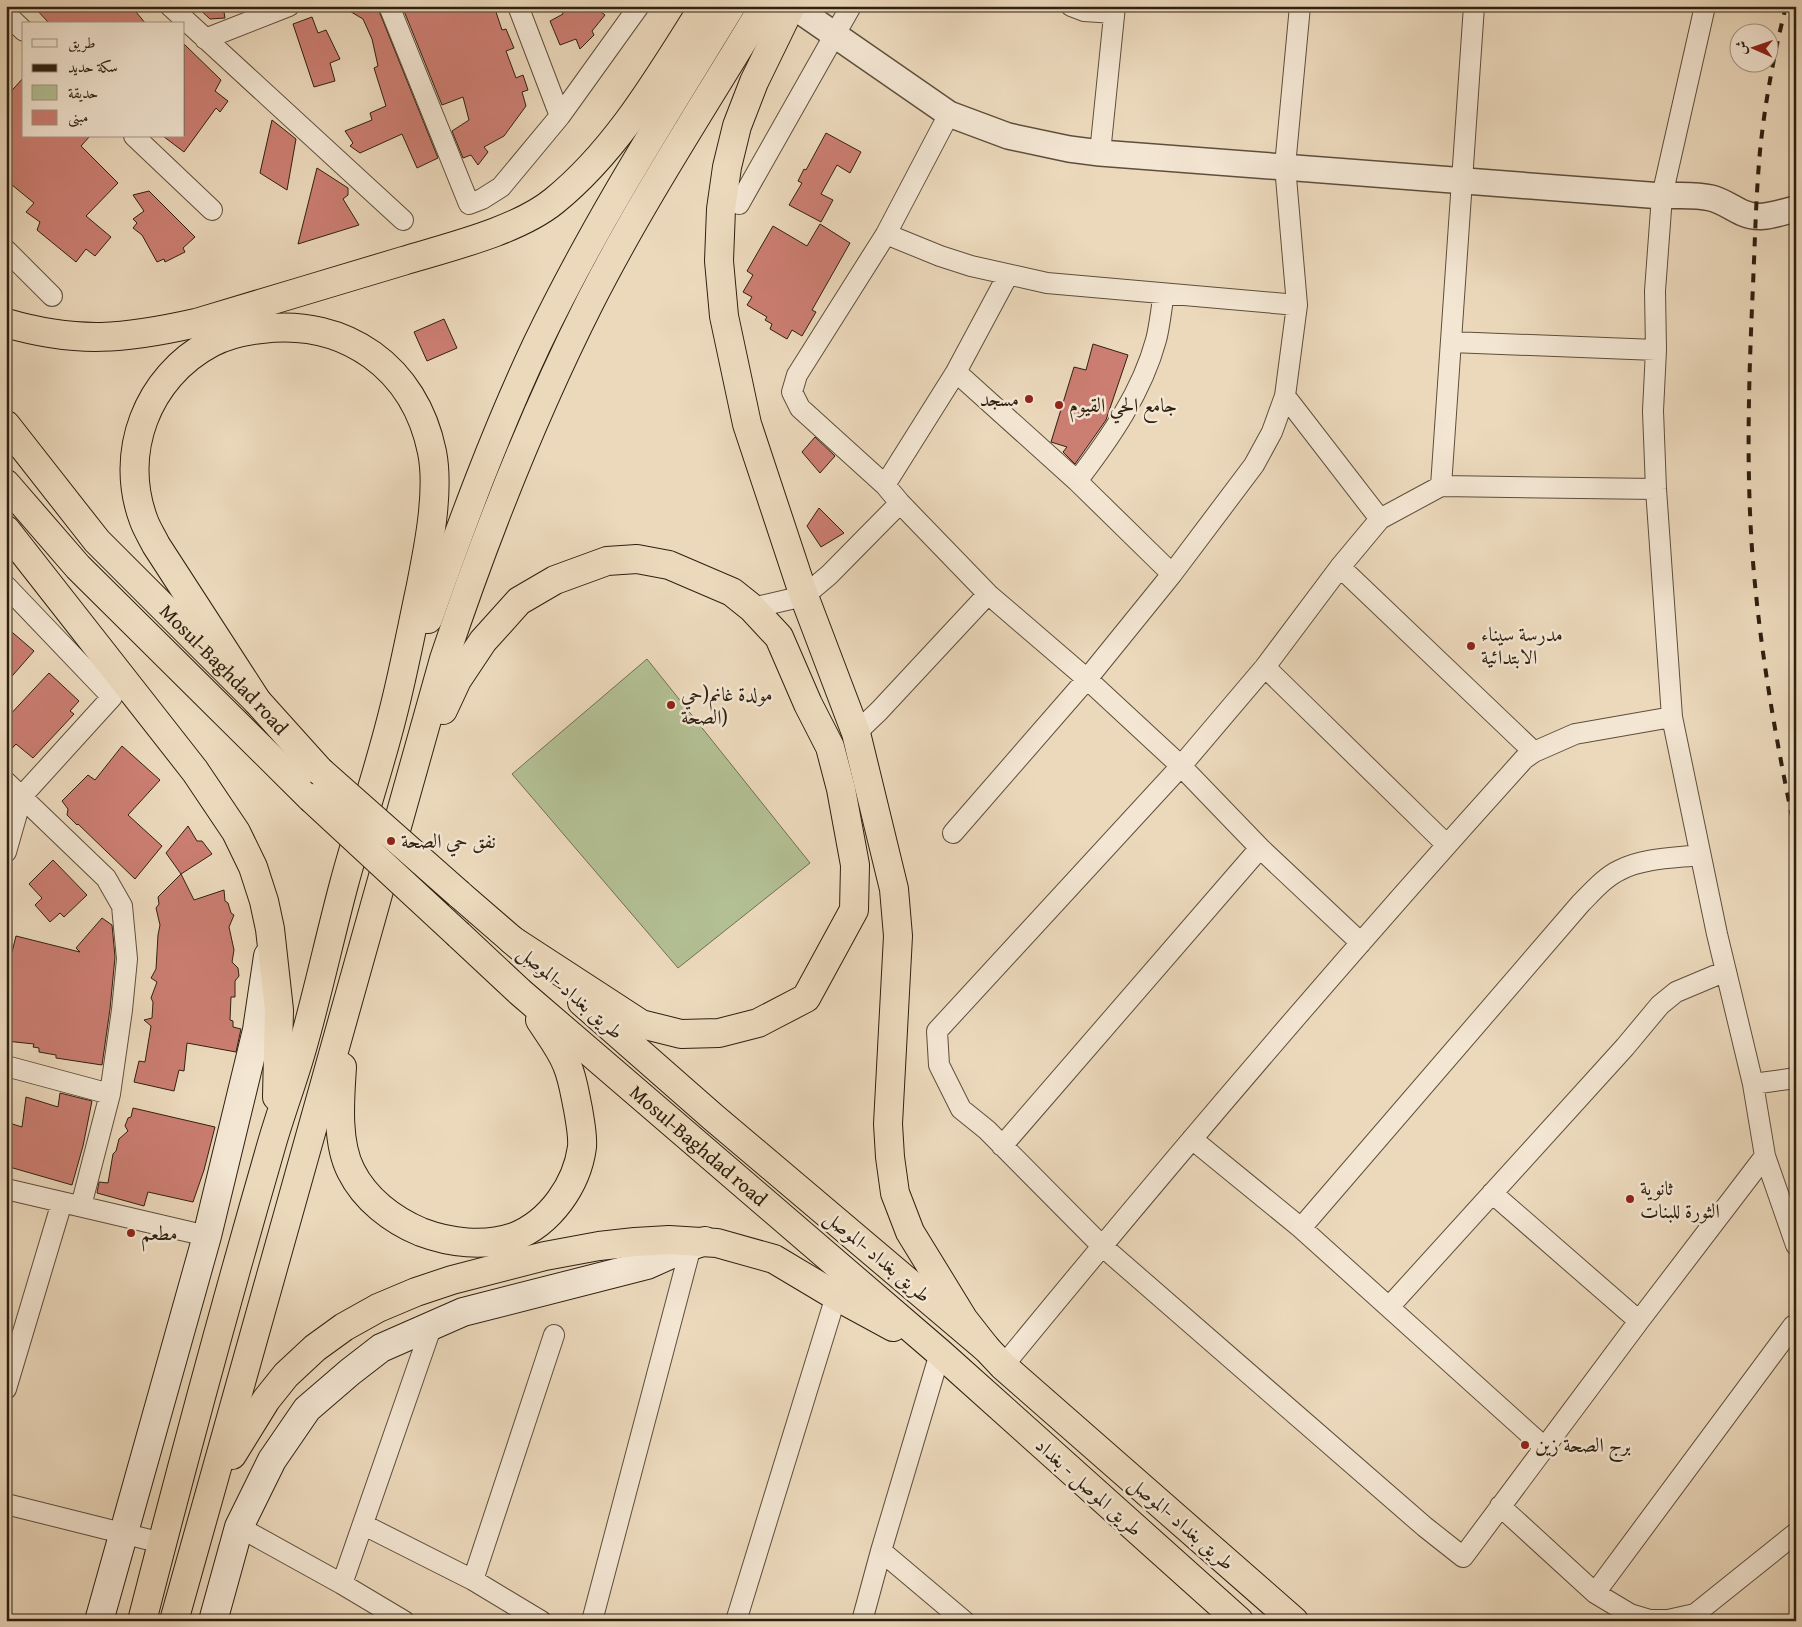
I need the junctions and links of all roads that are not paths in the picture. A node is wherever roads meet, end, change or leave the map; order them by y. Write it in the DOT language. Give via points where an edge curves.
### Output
graph roads {
  1 [pos="170,6"];
  2 [pos="289,6"];
  3 [pos="389,6"];
  4 [pos="518,6"];
  5 [pos="639,6"];
  6 [pos="704,6"];
  7 [pos="731,6"];
  8 [pos="792,6"];
  9 [pos="851,6"];
  10 [pos="1071,6"];
  11 [pos="1300,6"];
  12 [pos="1474,6"];
  13 [pos="1705,6"];
  14 [pos="1115,9"];
  15 [pos="6,14"];
  16 [pos="766,20"];
  17 [pos="22,29"];
  18 [pos="834,36"];
  19 [pos="205,39"];
  20 [pos="949,114"];
  21 [pos="560,116"];
  22 [pos="136,138"];
  23 [pos="1100,153"];
  24 [pos="1285,166"];
  25 [pos="1462,180"];
  26 [pos="1662,196"];
  27 [pos="739,204"];
  28 [pos="1796,209"];
  29 [pos="212,210"];
  30 [pos="403,220"];
  31 [pos="886,234"];
  32 [pos="6,250"];
  33 [pos="1008,275"];
  34 [pos="1164,294"];
  35 [pos="52,296"];
  36 [pos="1297,305"];
  37 [pos="6,323"];
  38 [pos="1451,342"];
  39 [pos="1656,350"];
  40 [pos="956,372"];
  41 [pos="1285,396"];
  42 [pos="6,426"];
  43 [pos="1077,481"];
  44 [pos="6,484"];
  45 [pos="885,484"];
  46 [pos="1441,486"];
  47 [pos="1656,489"];
  48 [pos="900,503"];
  49 [pos="1380,520"];
  50 [pos="6,530"];
  51 [pos="1340,567"];
  52 [pos="1172,574"];
  53 [pos="6,586"];
  54 [pos="988,594"];
  55 [pos="804,596"];
  56 [pos="752,608"];
  57 [pos="1265,667"];
  58 [pos="1087,679"];
  59 [pos="258,701"];
  60 [pos="1672,717"];
  61 [pos="392,719"];
  62 [pos="856,733"];
  63 [pos="1534,752"];
  64 [pos="1181,766"];
  65 [pos="6,782"];
  66 [pos="406,794"];
  67 [pos="22,796"];
  68 [pos="952,833"];
  69 [pos="1447,844"];
  70 [pos="1260,848"];
  71 [pos="6,852"];
  72 [pos="1700,855"];
  73 [pos="459,894"];
  74 [pos="270,930"];
  75 [pos="512,940"];
  76 [pos="1361,943"];
  77 [pos="1726,971"];
  78 [pos="356,976"];
  79 [pos="520,992"];
  80 [pos="6,1066"];
  81 [pos="1796,1078"];
  82 [pos="1754,1084"];
  83 [pos="110,1094"];
  84 [pos="1192,1139"];
  85 [pos="273,1140"];
  86 [pos="1002,1146"];
  87 [pos="1765,1156"];
  88 [pos="6,1189"];
  89 [pos="1492,1193"];
  90 [pos="72,1204"];
  91 [pos="1301,1228"];
  92 [pos="208,1236"];
  93 [pos="698,1244"];
  94 [pos="1796,1245"];
  95 [pos="1102,1246"];
  96 [pos="836,1296"];
  97 [pos="1389,1307"];
  98 [pos="1638,1321"];
  99 [pos="432,1325"];
  100 [pos="1795,1325"];
  101 [pos="554,1334"];
  102 [pos="940,1352"];
  103 [pos="995,1357"];
  104 [pos="6,1389"];
  105 [pos="1544,1447"];
  106 [pos="6,1504"];
  107 [pos="1500,1506"];
  108 [pos="204,1516"];
  109 [pos="364,1525"];
  110 [pos="239,1526"];
  111 [pos="125,1533"];
  112 [pos="1796,1533"];
  113 [pos="162,1543"];
  114 [pos="881,1551"];
  115 [pos="473,1580"];
  116 [pos="342,1584"];
  117 [pos="1595,1593"];
  118 [pos="99,1621"];
  119 [pos="142,1621"];
  120 [pos="174,1621"];
  121 [pos="213,1621"];
  122 [pos="404,1621"];
  123 [pos="540,1621"];
  124 [pos="592,1621"];
  125 [pos="736,1621"];
  126 [pos="862,1621"];
  127 [pos="964,1621"];
  128 [pos="1239,1621"];
  129 [pos="1294,1621"];
  1 -- 19 [label="street"];
  2 -- 19 [label="street"];
  3 -- 21 [label="street" via="469,204 501,187"];
  4 -- 21 [label="street"];
  5 -- 21 [label="street"];
  6 -- 37 [label="highway" via="606,150 554,201 530,218 450,247 196,323 152,333 90,338 33,331"];
  7 -- 61 [label="highway" via="627,178 537,344 467,511"];
  8 -- 16 [label="highway"];
  8 -- 18 [label="street"];
  9 -- 18 [label="street"];
  10 -- 14 [label="street" via="1084,11"];
  11 -- 24 [label="street"];
  12 -- 25 [label="street"];
  13 -- 26 [label="street"];
  14 -- 23 [label="street"];
  15 -- 17 [label="street"];
  16 -- 55 [label="highway" via="754,82 737,126 727,167 719,262 724,316 747,424"];
  16 -- 66 [label="highway" via="651,192 590,302 540,408 444,658"];
  18 -- 20 [label="street"];
  18 -- 27 [label="street"];
  19 -- 30 [label="street"];
  20 -- 23 [label="street" via="1008,136"];
  20 -- 31 [label="street"];
  22 -- 29 [label="street"];
  23 -- 24 [label="street"];
  24 -- 25 [label="street"];
  24 -- 36 [label="street"];
  25 -- 26 [label="street"];
  25 -- 38 [label="street"];
  26 -- 28 [label="street" via="1711,198 1756,217"];
  26 -- 39 [label="street" via="1655,291"];
  31 -- 33 [label="street" via="940,256"];
  31 -- 45 [label="street" via="797,375 792,392 800,408"];
  32 -- 35 [label="street"];
  33 -- 34 [label="street" via="1047,283"];
  33 -- 40 [label="street"];
  34 -- 36 [label="street"];
  34 -- 43 [label="street" via="1157,339 1142,381 1097,456"];
  36 -- 41 [label="street"];
  38 -- 39 [label="street"];
  38 -- 46 [label="street"];
  39 -- 47 [label="street" via="1653,411"];
  40 -- 43 [label="street"];
  40 -- 45 [label="street"];
  41 -- 49 [label="street"];
  41 -- 52 [label="street" via="1272,432 1254,465"];
  42 -- 59 [label="highway, Mosul-Baghdad road" via="97,541"];
  43 -- 52 [label="street"];
  44 -- 79 [label="highway, Mosul-Baghdad road, bridge" via="78,566 311,798"];
  45 -- 48 [label="street"];
  46 -- 47 [label="street"];
  46 -- 49 [label="street"];
  47 -- 60 [label="street"];
  48 -- 54 [label="street"];
  48 -- 55 [label="street"];
  49 -- 51 [label="street"];
  50 -- 74 [label="highway" via="217,801 253,867"];
  51 -- 57 [label="street"];
  51 -- 63 [label="street"];
  52 -- 58 [label="street"];
  53 -- 67 [label="street" via="112,697"];
  54 -- 58 [label="street"];
  54 -- 62 [label="street"];
  55 -- 56 [label="street"];
  55 -- 62 [label="highway"];
  56 -- 66 [label="highway" via="732,592 669,565 637,559 607,561 555,580 519,601 482,641 457,680"];
  56 -- 75 [label="highway" via="779,636 830,747 855,866 854,910 806,998 758,1023 719,1032 681,1034 641,1024"];
  57 -- 64 [label="street"];
  57 -- 69 [label="street"];
  58 -- 64 [label="street"];
  58 -- 68 [label="street"];
  59 -- 61 [label="highway" via="156,545 144,521 135,476 137,438 143,417 163,383 179,366 210,343 251,330 300,327 340,337 359,346 393,372 418,409 433,454 434,482 425,562"];
  59 -- 73 [label="highway, Mosul-Baghdad road, bridge" via="320,770"];
  60 -- 63 [label="street" via="1575,734"];
  60 -- 72 [label="street"];
  61 -- 85 [label="highway" via="301,1051"];
  62 -- 103 [label="highway" via="894,889 898,936 888,1124 896,1193 910,1232 964,1320"];
  63 -- 69 [label="street"];
  64 -- 70 [label="street"];
  64 -- 86 [label="street" via="937,1031 939,1065 961,1109"];
  65 -- 67 [label="street"];
  66 -- 78 [label="highway"];
  67 -- 71 [label="street"];
  67 -- 83 [label="street" via="106,878 122,906 127,959"];
  69 -- 76 [label="street"];
  70 -- 76 [label="street"];
  70 -- 86 [label="street"];
  72 -- 77 [label="street"];
  72 -- 91 [label="street" via="1646,861 1620,870 1603,881"];
  73 -- 75 [label="highway, طريق بغداد -الموصل"];
  74 -- 85 [label="highway" via="279,1010"];
  74 -- 92 [label="main road" via="257,1030"];
  75 -- 103 [label="highway, طريق بغداد -الموصل" via="713,1117"];
  76 -- 84 [label="street"];
  77 -- 82 [label="street"];
  77 -- 89 [label="street" via="1676,992 1660,1005"];
  78 -- 79 [label="highway" via="340,1102 342,1139 350,1170 364,1192 407,1226 436,1238 463,1243 489,1242 514,1236 537,1223 554,1208 566,1191 577,1168 582,1146 574,1086 567,1064"];
  78 -- 108 [label="highway"];
  79 -- 102 [label="highway, Mosul-Baghdad road"];
  80 -- 83 [label="street"];
  81 -- 82 [label="street"];
  82 -- 87 [label="street"];
  83 -- 90 [label="street"];
  84 -- 91 [label="street"];
  84 -- 95 [label="street"];
  85 -- 113 [label="highway"];
  86 -- 95 [label="street"];
  87 -- 94 [label="street"];
  87 -- 98 [label="street"];
  88 -- 90 [label="street"];
  89 -- 97 [label="street"];
  89 -- 98 [label="street"];
  90 -- 92 [label="street"];
  90 -- 104 [label="street"];
  91 -- 97 [label="street"];
  92 -- 111 [label="main road"];
  93 -- 96 [label="highway" via="774,1259"];
  93 -- 99 [label="main road" via="647,1265 463,1312"];
  93 -- 108 [label="highway" via="670,1240 635,1242 545,1256 416,1292 344,1326 286,1375 266,1400 230,1459"];
  93 -- 124 [label="street"];
  95 -- 103 [label="street"];
  95 -- 107 [label="street" via="1463,1557"];
  96 -- 102 [label="highway"];
  96 -- 125 [label="street"];
  97 -- 105 [label="street"];
  98 -- 105 [label="street"];
  99 -- 109 [label="street"];
  99 -- 110 [label="main road" via="382,1348 308,1409 272,1460"];
  100 -- 117 [label="street"];
  101 -- 115 [label="street"];
  102 -- 114 [label="street"];
  102 -- 128 [label="highway, طريق الموصل - بغداد"];
  103 -- 129 [label="highway, طريق بغداد -الموصل"];
  105 -- 107 [label="street"];
  106 -- 111 [label="street"];
  107 -- 117 [label="street"];
  108 -- 120 [label="highway"];
  109 -- 115 [label="street"];
  109 -- 116 [label="street"];
  110 -- 116 [label="street"];
  110 -- 121 [label="main road"];
  111 -- 113 [label="street"];
  111 -- 118 [label="main road"];
  112 -- 117 [label="street" via="1696,1614 1650,1620 1630,1614"];
  113 -- 119 [label="highway"];
  114 -- 126 [label="street"];
  114 -- 127 [label="street"];
  115 -- 123 [label="street"];
  116 -- 122 [label="street"];
}
